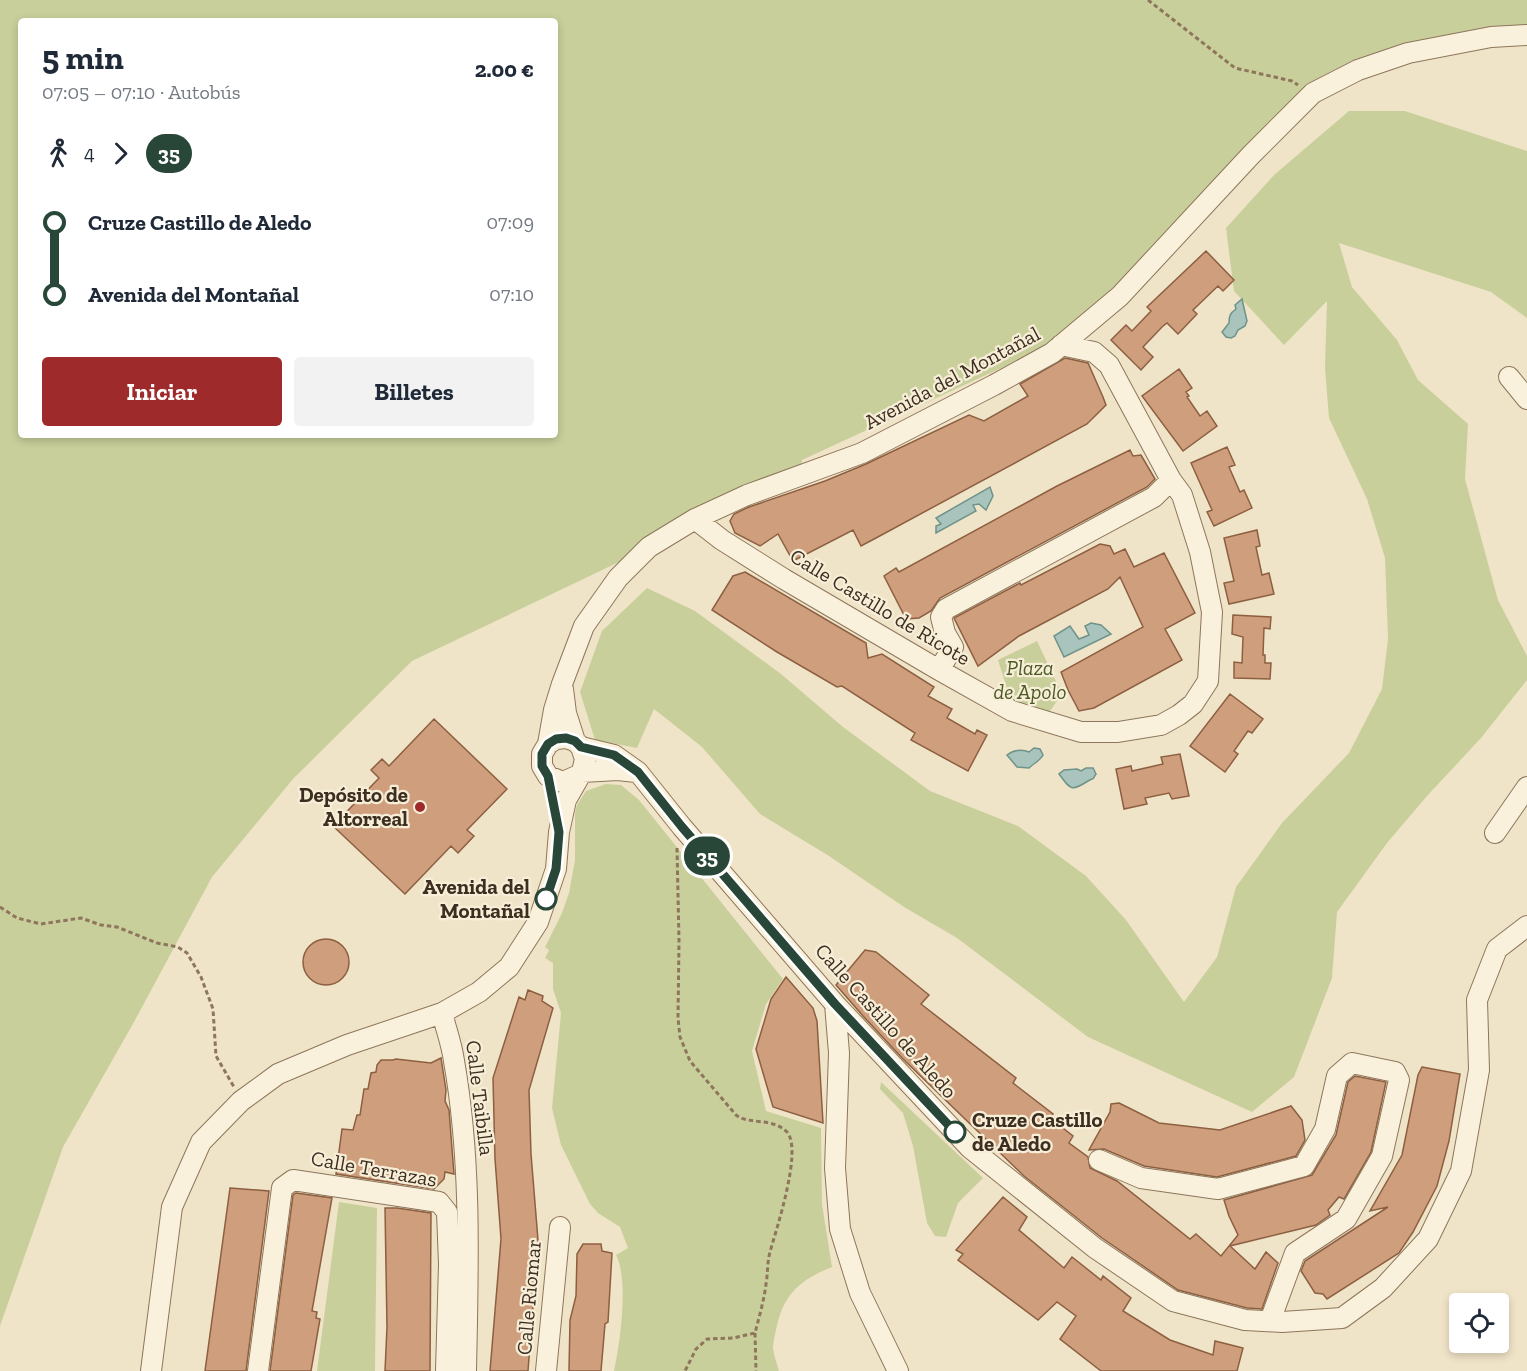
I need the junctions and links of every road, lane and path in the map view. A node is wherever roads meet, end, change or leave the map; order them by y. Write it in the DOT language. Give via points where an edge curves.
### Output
graph roads {
  1 [pos="1148,0"];
  2 [pos="1527,35"];
  3 [pos="1313,93"];
  4 [pos="1061,345"];
  5 [pos="1509,377"];
  6 [pos="1527,399"];
  7 [pos="1171,480"];
  8 [pos="695,519"];
  9 [pos="939,670"];
  10 [pos="562,684"];
  11 [pos="548,744"];
  12 [pos="578,744"];
  13 [pos="638,772"];
  14 [pos="581,774"];
  15 [pos="548,776"];
  16 [pos="1527,787"];
  17 [pos="682,827"];
  18 [pos="559,832"];
  19 [pos="1495,833"];
  20 [pos="0,906"];
  21 [pos="1527,926"];
  22 [pos="835,1004"];
  23 [pos="442,1013"];
  24 [pos="241,1101"];
  25 [pos="1099,1160"];
  26 [pos="560,1227"];
  27 [pos="1270,1321"];
  28 [pos="755,1333"];
  29 [pos="151,1371"];
  30 [pos="258,1371"];
  31 [pos="446,1371"];
  32 [pos="466,1371"];
  33 [pos="546,1371"];
  34 [pos="685,1371"];
  35 [pos="756,1371"];
  36 [pos="898,1371"];
  1 -- 3 [label="path" via="1235,68 1292,81"];
  2 -- 3 [label="street, Avenida del Montañal" via="1491,37 1408,52 1358,70"];
  3 -- 4 [label="street, Avenida del Montañal" via="1120,296"];
  4 -- 7 [label="street, Calle Castillo de Ricote" via="1094,352 1109,364"];
  4 -- 8 [label="street, Avenida del Montañal" via="994,385 862,453 747,495"];
  5 -- 6 [label="street"];
  7 -- 9 [label="street" via="1154,497 946,609 941,617 953,647"];
  7 -- 9 [label="street, Calle Castillo de Ricote" via="1182,495 1200,552 1212,612 1208,681 1193,704 1161,725 1118,732 1081,732 1012,711"];
  8 -- 9 [label="street, Calle Castillo de Ricote" via="775,573"];
  8 -- 10 [label="street, Avenida del Montañal" via="649,547 618,578 584,626"];
  10 -- 11 [label="street, Avenida del Montañal"];
  10 -- 12 [label="street"];
  11 -- 12 [label="street" via="566,738"];
  11 -- 15 [label="street" via="542,754 542,766"];
  12 -- 13 [label="street, Calle Castillo de Aledo" via="614,755"];
  12 -- 14 [label="street" via="585,759"];
  13 -- 14 [label="street"];
  13 -- 17 [label="street, Calle Castillo de Aledo"];
  14 -- 15 [label="street" via="563,782"];
  14 -- 18 [label="street" via="566,800"];
  15 -- 18 [label="street"];
  16 -- 19 [label="street"];
  17 -- 22 [label="street, Calle Castillo de Aledo"];
  17 -- 28 [label="path" via="677,856 678,1018 682,1045 697,1070 736,1115 780,1127 791,1142 789,1178"];
  18 -- 23 [label="street" via="556,869 538,922 509,967 479,993"];
  20 -- 24 [label="path" via="17,918 42,924 81,918 187,953 213,1009 216,1056"];
  21 -- 27 [label="street, Calle Castillo de Aledo" via="1497,950 1477,1000 1479,1070 1461,1172 1428,1239 1383,1288 1342,1318"];
  22 -- 27 [label="street, Calle Castillo de Aledo" via="970,1148 1095,1248 1173,1301 1245,1320"];
  22 -- 36 [label="street" via="839,1053 835,1168 840,1229 861,1293"];
  23 -- 24 [label="street" via="347,1045 278,1074"];
  23 -- 32 [label="street, Calle Taibilla" via="463,1117 469,1254"];
  24 -- 29 [label="street" via="201,1142 172,1207"];
  25 -- 27 [label="street" via="1141,1178 1218,1189 1304,1166 1325,1129 1337,1076 1352,1063 1395,1072 1399,1080 1382,1156 1346,1219 1295,1253"];
  26 -- 33 [label="street, Calle Riomar"];
  28 -- 34 [label="path" via="707,1339 696,1349"];
  28 -- 35 [label="path"];
  30 -- 31 [label="street, Calle Terrazas" via="282,1188 293,1180 439,1202 447,1212"];
}
